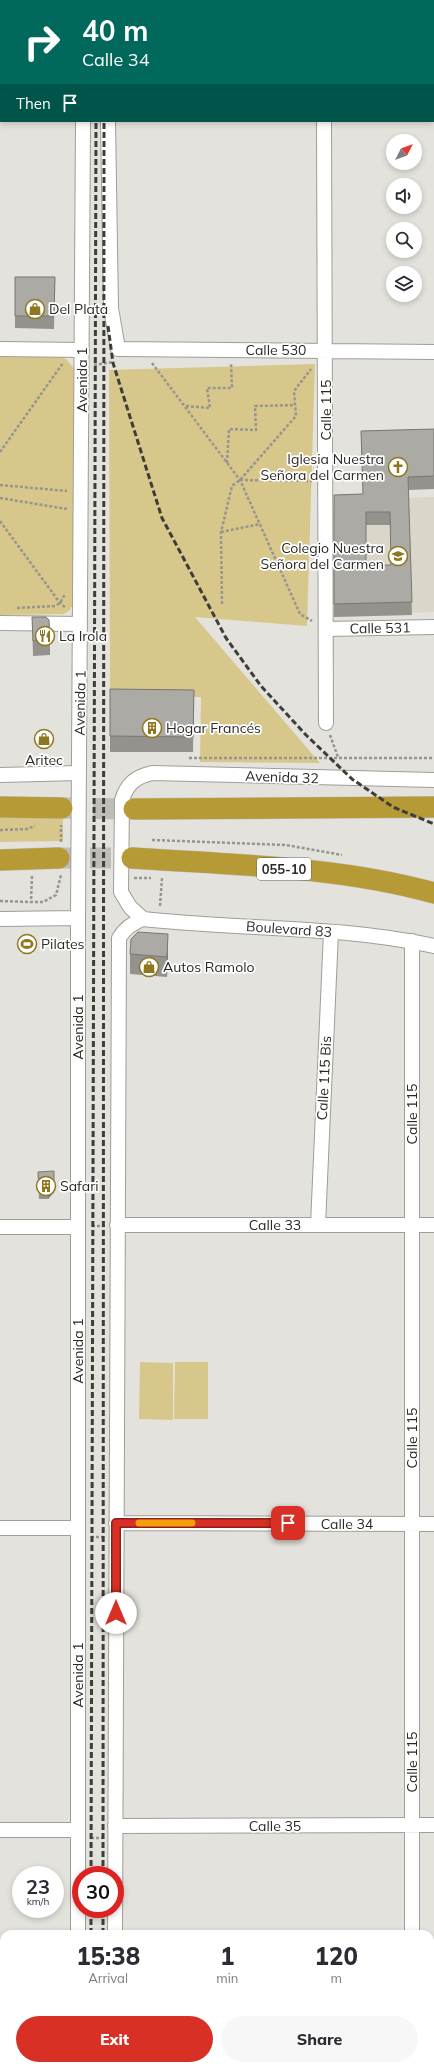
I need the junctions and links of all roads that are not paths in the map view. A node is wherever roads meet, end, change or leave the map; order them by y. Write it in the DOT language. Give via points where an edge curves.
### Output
graph roads {
  1 [pos="83,122"];
  2 [pos="108,122"];
  3 [pos="324,122"];
  4 [pos="0,349"];
  5 [pos="82,350"];
  6 [pos="326,350"];
  7 [pos="434,352"];
  8 [pos="0,623"];
  9 [pos="80,624"];
  10 [pos="434,627"];
  11 [pos="326,629"];
  12 [pos="326,723"];
  13 [pos="79,773"];
  14 [pos="0,775"];
  15 [pos="434,780"];
  16 [pos="0,807"];
  17 [pos="434,807"];
  18 [pos="62,808"];
  19 [pos="134,809"];
  20 [pos="59,858"];
  21 [pos="132,858"];
  22 [pos="0,860"];
  23 [pos="434,893"];
  24 [pos="78,918"];
  25 [pos="0,919"];
  26 [pos="143,919"];
  27 [pos="331,932"];
  28 [pos="412,941"];
  29 [pos="434,946"];
  30 [pos="117,1225"];
  31 [pos="318,1225"];
  32 [pos="412,1225"];
  33 [pos="434,1225"];
  34 [pos="0,1227"];
  35 [pos="78,1227"];
  36 [pos="116,1523"];
  37 [pos="412,1524"];
  38 [pos="434,1524"];
  39 [pos="0,1528"];
  40 [pos="78,1533"];
  41 [pos="412,1825"];
  42 [pos="434,1825"];
  43 [pos="0,1830"];
  44 [pos="115,1832"];
  45 [pos="78,1834"];
  46 [pos="78,1930"];
  47 [pos="115,1930"];
  48 [pos="412,1930"];
  1 -- 5 [label="street, Avenida 1"];
  2 -- 6 [label="street, Calle 530" via="111,308 118,349"];
  3 -- 6 [label="street, Calle 115"];
  4 -- 5 [label="street"];
  5 -- 9 [label="street, Avenida 1"];
  6 -- 7 [label="street, Calle 530"];
  6 -- 11 [label="street, Calle 115"];
  8 -- 9 [label="street"];
  9 -- 13 [label="street, Avenida 1"];
  10 -- 11 [label="street, Calle 531"];
  11 -- 12 [label="street, Calle 115"];
  13 -- 14 [label="street"];
  13 -- 24 [label="street, Avenida 1"];
  15 -- 26 [label="street, Avenida 32" via="152,773 141,776 132,781 122,800 120,885 125,900"];
  16 -- 18 [label="highway"];
  17 -- 19 [label="highway, Avenida 32"];
  20 -- 22 [label="highway"];
  21 -- 23 [label="highway, 055-10" via="339,873 401,884"];
  24 -- 25 [label="street"];
  24 -- 35 [label="street, Avenida 1"];
  26 -- 27 [label="street, Boulevard 83"];
  26 -- 30 [label="street" via="123,931 118,946"];
  27 -- 28 [label="street, Boulevard 83"];
  27 -- 31 [label="street, Calle 115 Bis"];
  28 -- 29 [label="street, Boulevard 83"];
  28 -- 32 [label="street, Calle 115"];
  30 -- 31 [label="street, Calle 33"];
  30 -- 36 [label="street"];
  31 -- 32 [label="street, Calle 33"];
  32 -- 33 [label="street, Calle 33"];
  32 -- 37 [label="street, Calle 115"];
  34 -- 35 [label="street"];
  35 -- 40 [label="street, Avenida 1"];
  36 -- 37 [label="street, Calle 34"];
  36 -- 44 [label="street"];
  37 -- 38 [label="street, Calle 34"];
  37 -- 41 [label="street, Calle 115"];
  39 -- 40 [label="street"];
  40 -- 45 [label="street, Avenida 1"];
  41 -- 42 [label="street, Calle 35"];
  41 -- 44 [label="street, Calle 35"];
  41 -- 48 [label="street, Calle 115"];
  43 -- 45 [label="street"];
  44 -- 47 [label="street"];
  45 -- 46 [label="street, Avenida 1"];
}
